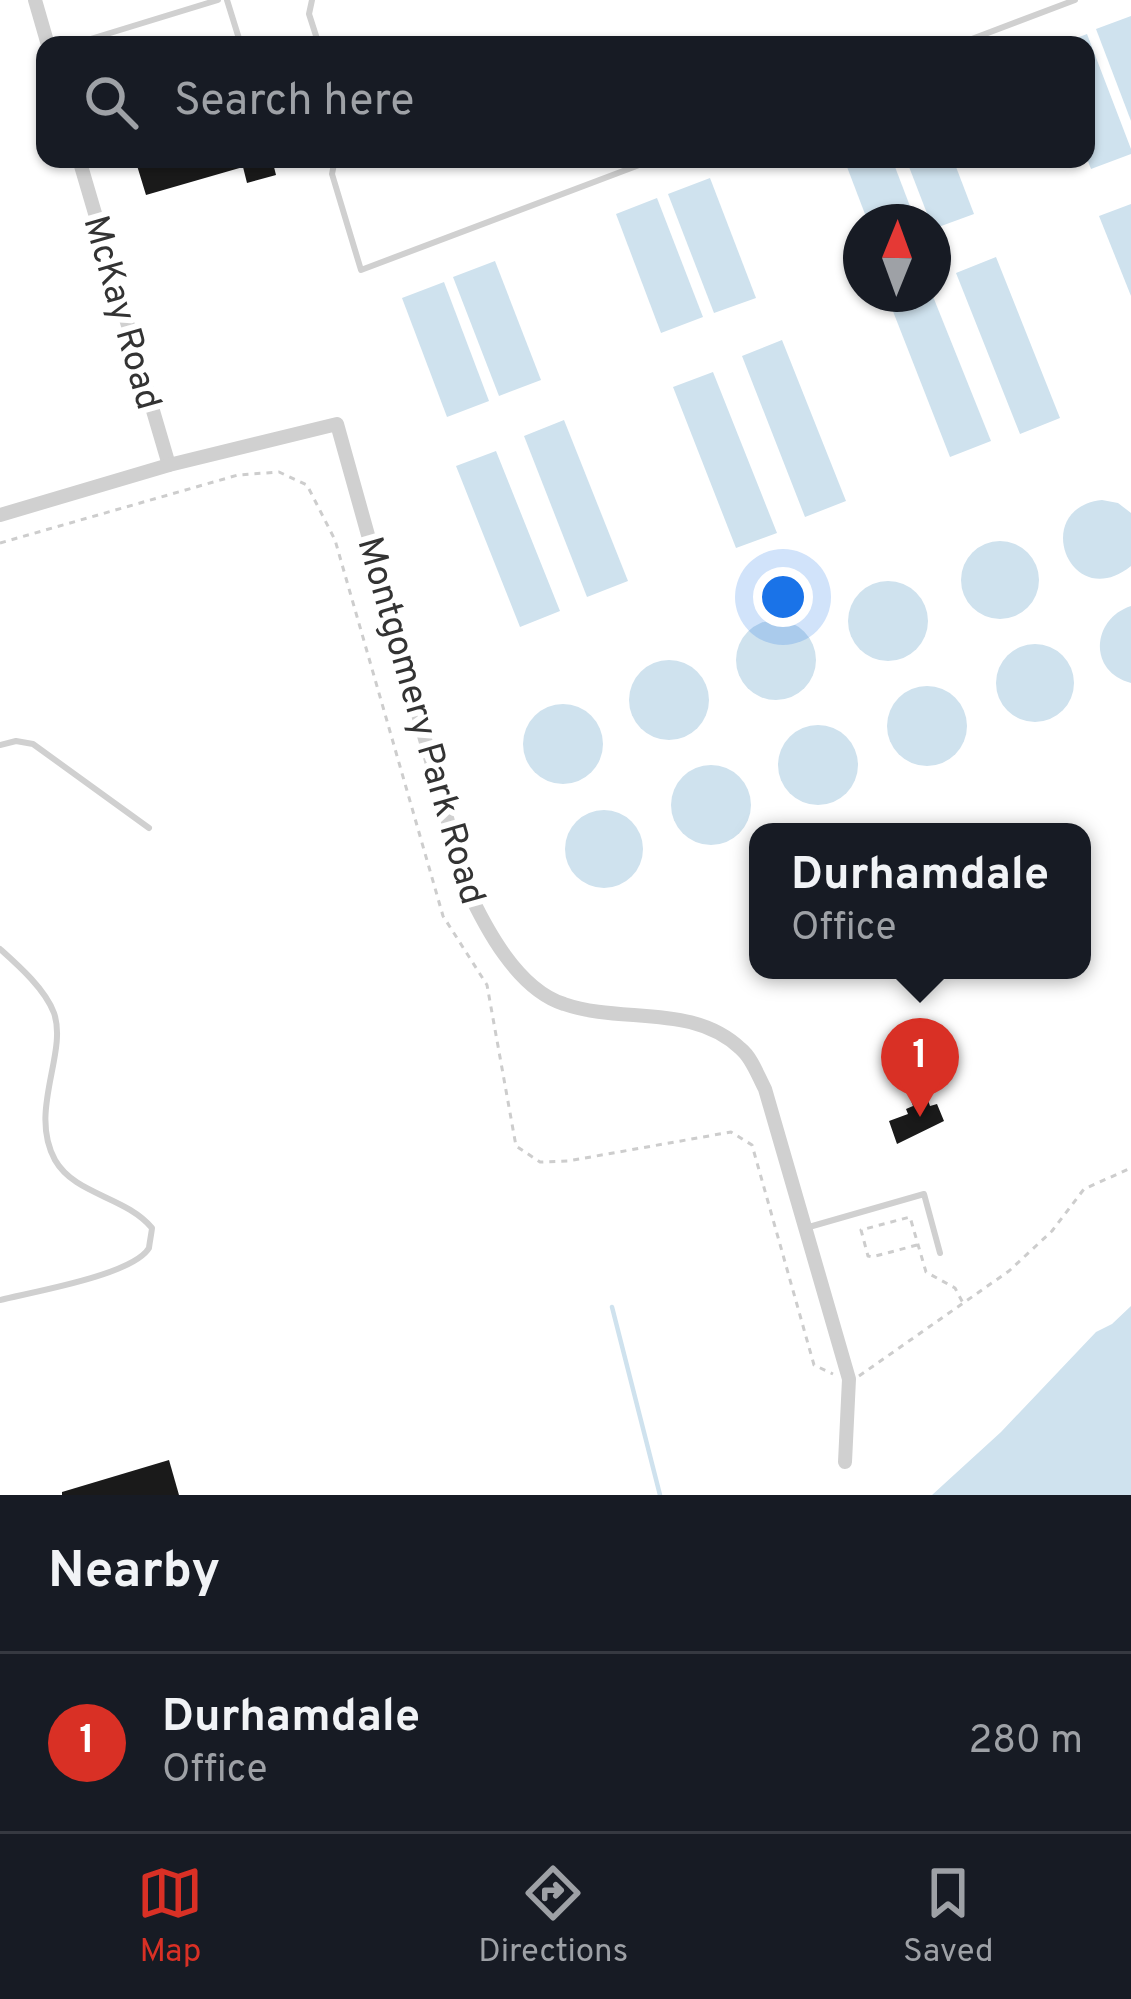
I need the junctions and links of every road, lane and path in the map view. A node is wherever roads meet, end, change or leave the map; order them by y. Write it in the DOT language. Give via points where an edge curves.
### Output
graph roads {
  1 [pos="35,0"];
  2 [pos="222,0"];
  3 [pos="312,0"];
  4 [pos="1075,0"];
  5 [pos="45,36"];
  6 [pos="101,36"];
  7 [pos="237,36"];
  8 [pos="316,36"];
  9 [pos="980,36"];
  10 [pos="82,168"];
  11 [pos="333,168"];
  12 [pos="631,168"];
  13 [pos="169,465"];
  14 [pos="0,515"];
  15 [pos="0,745"];
  16 [pos="149,828"];
  17 [pos="0,949"];
  18 [pos="1131,1168"];
  19 [pos="805,1228"];
  20 [pos="917,1245"];
  21 [pos="940,1253"];
  22 [pos="0,1300"];
  23 [pos="963,1303"];
  24 [pos="849,1379"];
  25 [pos="845,1462"];
  1 -- 5 [label="street"];
  2 -- 6 [label="lane"];
  2 -- 7 [label="lane"];
  3 -- 8 [label="lane"];
  4 -- 9 [label="lane"];
  10 -- 13 [label="street, McKay Road"];
  11 -- 12 [label="lane" via="361,270"];
  13 -- 14 [label="street, Montgomery Park Road"];
  13 -- 19 [label="street, Montgomery Park Road" via="337,424 466,886 490,938 562,1004 704,1024 744,1051 764,1089"];
  15 -- 16 [label="lane" via="33,745"];
  17 -- 22 [label="lane" via="56,1016 45,1105 46,1141 58,1165 84,1187 136,1210 152,1228 149,1247 134,1261"];
  18 -- 23 [label="path" via="1084,1189 1052,1232"];
  19 -- 21 [label="lane" via="923,1194"];
  19 -- 24 [label="street, Montgomery Park Road"];
  20 -- 20 [label="path" via="868,1256 861,1230 910,1217"];
  20 -- 23 [label="path" via="926,1272 955,1288"];
  23 -- 24 [label="path"];
  24 -- 25 [label="street, Montgomery Park Road"];
}
